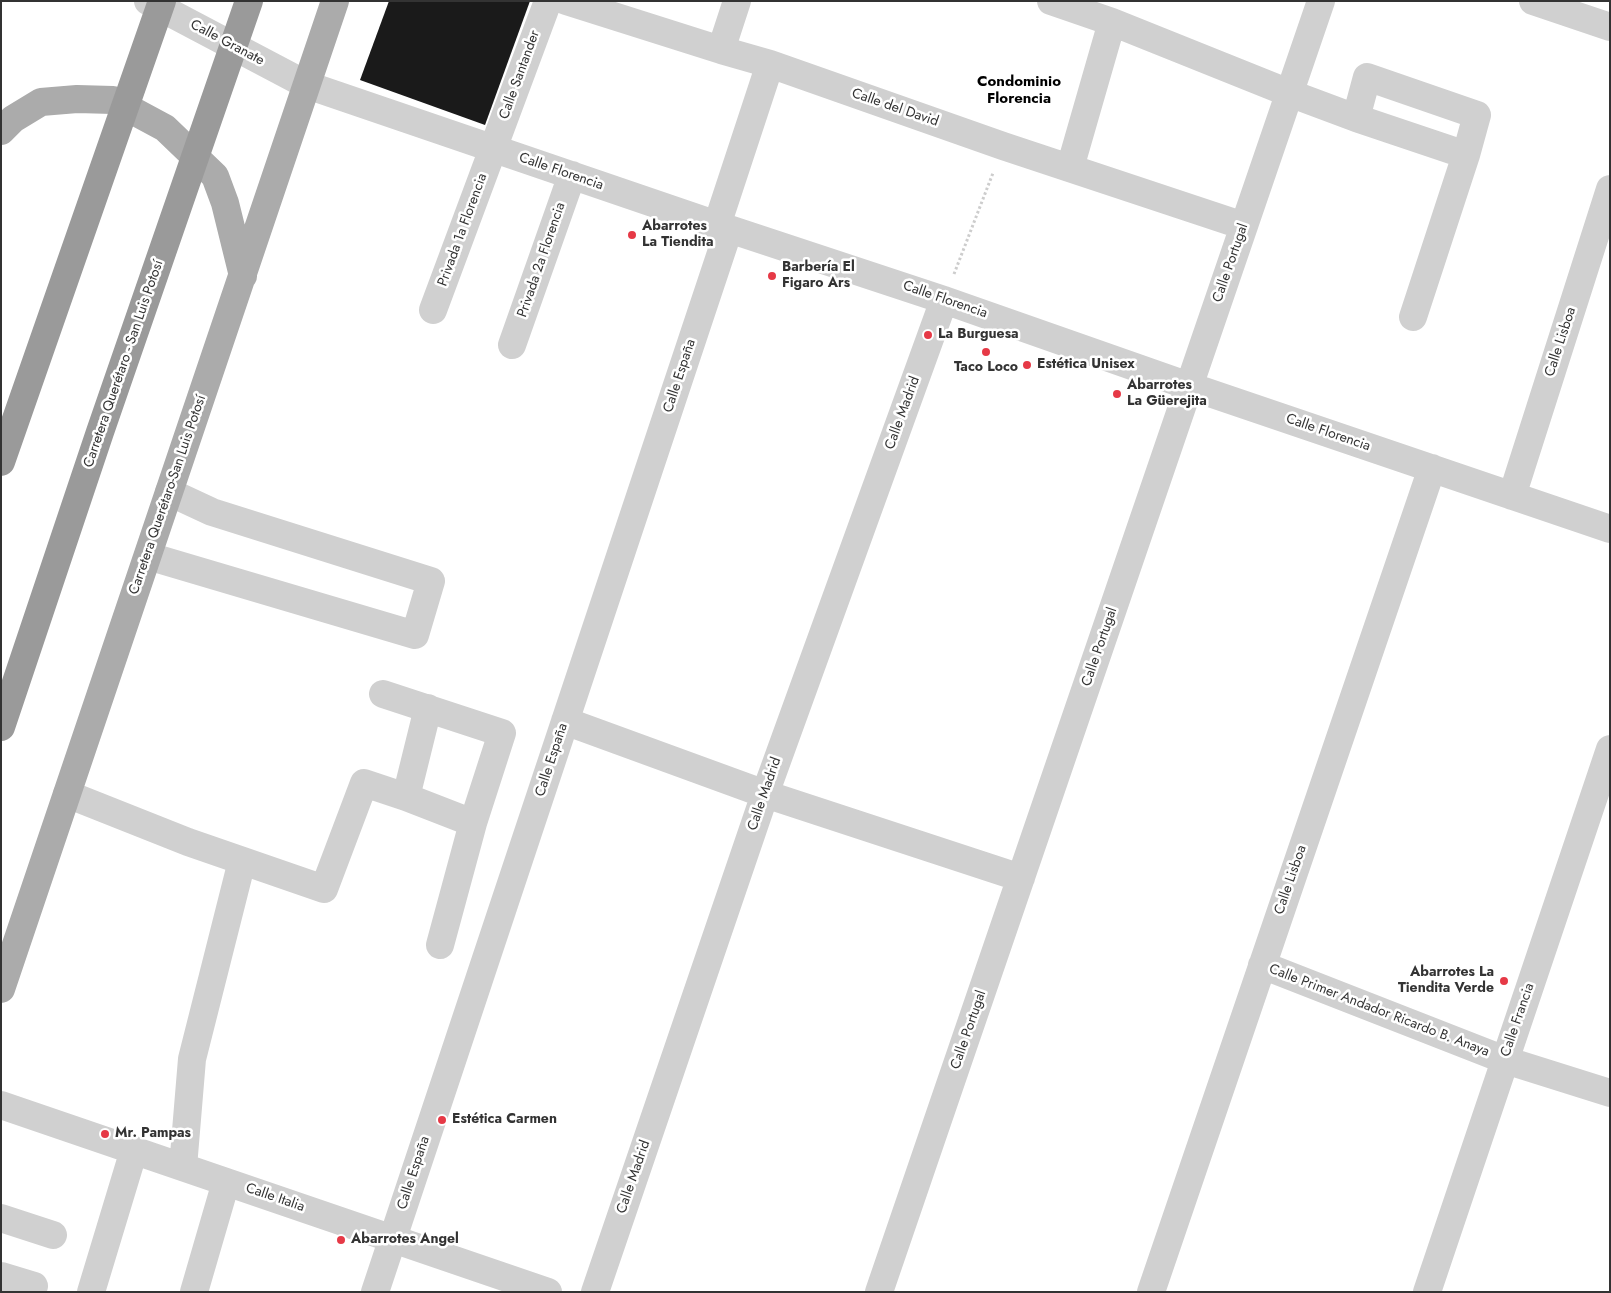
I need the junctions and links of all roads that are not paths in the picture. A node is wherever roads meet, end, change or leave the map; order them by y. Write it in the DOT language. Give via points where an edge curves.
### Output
graph roads {
  1 [pos="148,1"];
  2 [pos="162,1"];
  3 [pos="249,1"];
  4 [pos="336,1"];
  5 [pos="548,1"];
  6 [pos="566,1"];
  7 [pos="738,1"];
  8 [pos="1051,1"];
  9 [pos="1321,1"];
  10 [pos="1533,1"];
  11 [pos="1112,22"];
  12 [pos="1610,27"];
  13 [pos="721,50"];
  14 [pos="770,64"];
  15 [pos="307,86"];
  16 [pos="1289,93"];
  17 [pos="1356,118"];
  18 [pos="1,131"];
  19 [pos="493,149"];
  20 [pos="1466,155"];
  21 [pos="1070,168"];
  22 [pos="572,175"];
  23 [pos="1610,189"];
  24 [pos="1244,226"];
  25 [pos="723,227"];
  26 [pos="243,276"];
  27 [pos="944,300"];
  28 [pos="433,310"];
  29 [pos="1413,317"];
  30 [pos="512,345"];
  31 [pos="1189,386"];
  32 [pos="1,462"];
  33 [pos="1432,468"];
  34 [pos="169,492"];
  35 [pos="1512,496"];
  36 [pos="1610,529"];
  37 [pos="148,556"];
  38 [pos="384,694"];
  39 [pos="428,708"];
  40 [pos="565,721"];
  41 [pos="1,727"];
  42 [pos="1610,749"];
  43 [pos="67,794"];
  44 [pos="765,794"];
  45 [pos="406,797"];
  46 [pos="473,823"];
  47 [pos="242,861"];
  48 [pos="1021,878"];
  49 [pos="440,945"];
  50 [pos="1262,965"];
  51 [pos="1,989"];
  52 [pos="1505,1060"];
  53 [pos="1610,1093"];
  54 [pos="1,1105"];
  55 [pos="134,1150"];
  56 [pos="183,1167"];
  57 [pos="226,1182"];
  58 [pos="1,1218"];
  59 [pos="53,1235"];
  60 [pos="392,1239"];
  61 [pos="1,1276"];
  62 [pos="34,1286"];
  63 [pos="91,1292"];
  64 [pos="194,1292"];
  65 [pos="375,1292"];
  66 [pos="548,1292"];
  67 [pos="595,1292"];
  68 [pos="879,1292"];
  69 [pos="1151,1292"];
  70 [pos="1427,1292"];
  1 -- 15 [label="street, Calle Granate"];
  2 -- 32 [label="highway"];
  3 -- 41 [label="highway, Carretera Querétaro - San Luis Potosí"];
  4 -- 15 [label="main road, Carretera Querétaro-San Luis Potosí"];
  5 -- 19 [label="street, Calle Santander"];
  6 -- 13 [label="street, Calle del David"];
  7 -- 13 [label="street"];
  8 -- 11 [label="street"];
  9 -- 16 [label="street, Calle Portugal"];
  10 -- 12 [label="street"];
  11 -- 16 [label="street"];
  11 -- 21 [label="street"];
  13 -- 14 [label="street, Calle del David"];
  14 -- 21 [label="street, Calle del David"];
  14 -- 25 [label="street, Calle España"];
  15 -- 19 [label="street, Calle Florencia"];
  15 -- 26 [label="main road, Carretera Querétaro-San Luis Potosí"];
  16 -- 17 [label="street"];
  16 -- 24 [label="street, Calle Portugal"];
  17 -- 20 [label="street"];
  17 -- 20 [label="street" via="1368,77 1477,115"];
  18 -- 26 [label="main road" via="13,119 41,102 77,99 113,100 164,128 215,176"];
  19 -- 22 [label="street, Calle Florencia"];
  19 -- 28 [label="street, Privada 1a Florencia"];
  20 -- 29 [label="street"];
  21 -- 24 [label="street, Calle del David"];
  22 -- 25 [label="street, Calle Florencia"];
  22 -- 30 [label="street, Privada 2a Florencia"];
  23 -- 35 [label="street, Calle Lisboa"];
  24 -- 31 [label="street, Calle Portugal"];
  25 -- 27 [label="street, Calle Florencia"];
  25 -- 40 [label="street, Calle España"];
  26 -- 34 [label="main road, Carretera Querétaro-San Luis Potosí"];
  27 -- 31 [label="street, Calle Florencia"];
  27 -- 44 [label="street, Calle Madrid"];
  31 -- 33 [label="street, Calle Florencia"];
  31 -- 48 [label="street, Calle Portugal"];
  33 -- 35 [label="street, Calle Florencia"];
  33 -- 50 [label="street, Calle Lisboa"];
  34 -- 37 [label="main road, Carretera Querétaro-San Luis Potosí"];
  34 -- 37 [label="street" via="212,512 431,581 415,635"];
  35 -- 36 [label="street, Calle Florencia"];
  37 -- 43 [label="main road, Carretera Querétaro-San Luis Potosí"];
  38 -- 39 [label="street"];
  39 -- 45 [label="street"];
  39 -- 46 [label="street" via="502,733"];
  40 -- 44 [label="street"];
  40 -- 60 [label="street, Calle España"];
  42 -- 52 [label="street, Calle Francia"];
  43 -- 47 [label="street"];
  43 -- 51 [label="main road, Carretera Querétaro-San Luis Potosí"];
  44 -- 48 [label="street"];
  44 -- 67 [label="street, Calle Madrid"];
  45 -- 46 [label="street"];
  45 -- 47 [label="street" via="364,783 324,889"];
  46 -- 49 [label="street"];
  47 -- 56 [label="street" via="192,1059"];
  48 -- 68 [label="street, Calle Portugal"];
  50 -- 52 [label="street, Calle Primer Andador Ricardo B. Anaya"];
  50 -- 69 [label="street, Calle Lisboa"];
  52 -- 53 [label="street, Calle Primer Andador Ricardo B. Anaya"];
  52 -- 70 [label="street, Calle Francia"];
  54 -- 55 [label="street, Calle Italia"];
  55 -- 56 [label="street, Calle Italia"];
  55 -- 63 [label="street"];
  56 -- 57 [label="street, Calle Italia"];
  57 -- 60 [label="street, Calle Italia"];
  57 -- 64 [label="street"];
  58 -- 59 [label="street"];
  60 -- 65 [label="street, Calle España"];
  60 -- 66 [label="street, Calle Italia"];
  61 -- 62 [label="street"];
}
